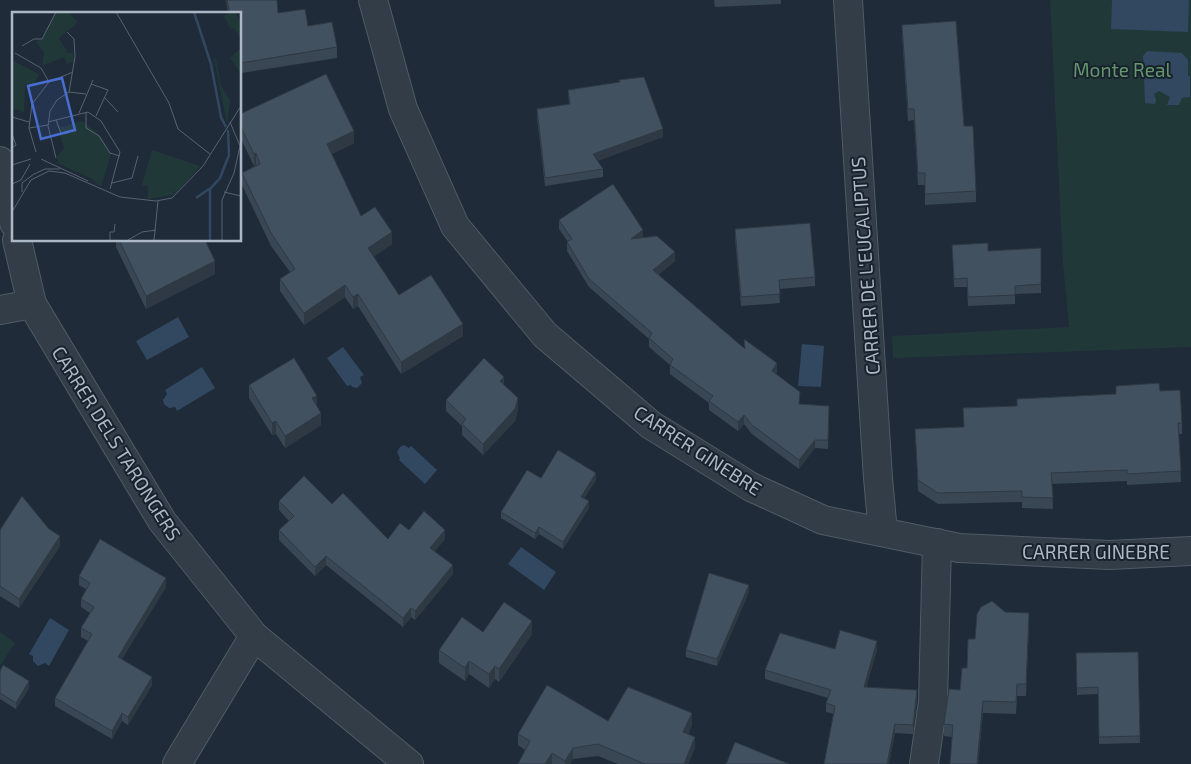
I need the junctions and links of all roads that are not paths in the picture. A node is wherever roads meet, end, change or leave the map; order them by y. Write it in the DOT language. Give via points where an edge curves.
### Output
graph roads {
  1 [pos="373,0"];
  2 [pos="848,0"];
  3 [pos="0,161"];
  4 [pos="12,214"];
  5 [pos="17,241"];
  6 [pos="32,304"];
  7 [pos="0,310"];
  8 [pos="883,532"];
  9 [pos="937,543"];
  10 [pos="1191,551"];
  11 [pos="254,636"];
  12 [pos="177,764"];
  13 [pos="409,764"];
  14 [pos="924,764"];
  1 -- 8 [label="street, CARRER GINEBRE" via="403,109 455,226 545,335 651,425 751,487 823,520"];
  2 -- 8 [label="street, CARRER DE L'EUCALIPTUS"];
  3 -- 4 [label="street"];
  5 -- 6 [label="street, CARRER DELS TARONGERS"];
  6 -- 7 [label="street"];
  6 -- 11 [label="street, CARRER DELS TARONGERS" via="162,520"];
  8 -- 9 [label="street, CARRER GINEBRE"];
  9 -- 10 [label="street, CARRER GINEBRE" via="959,548 1109,555"];
  9 -- 14 [label="street" via="933,702"];
  11 -- 12 [label="street"];
  11 -- 13 [label="street, CARRER DELS TARONGERS"];
}
